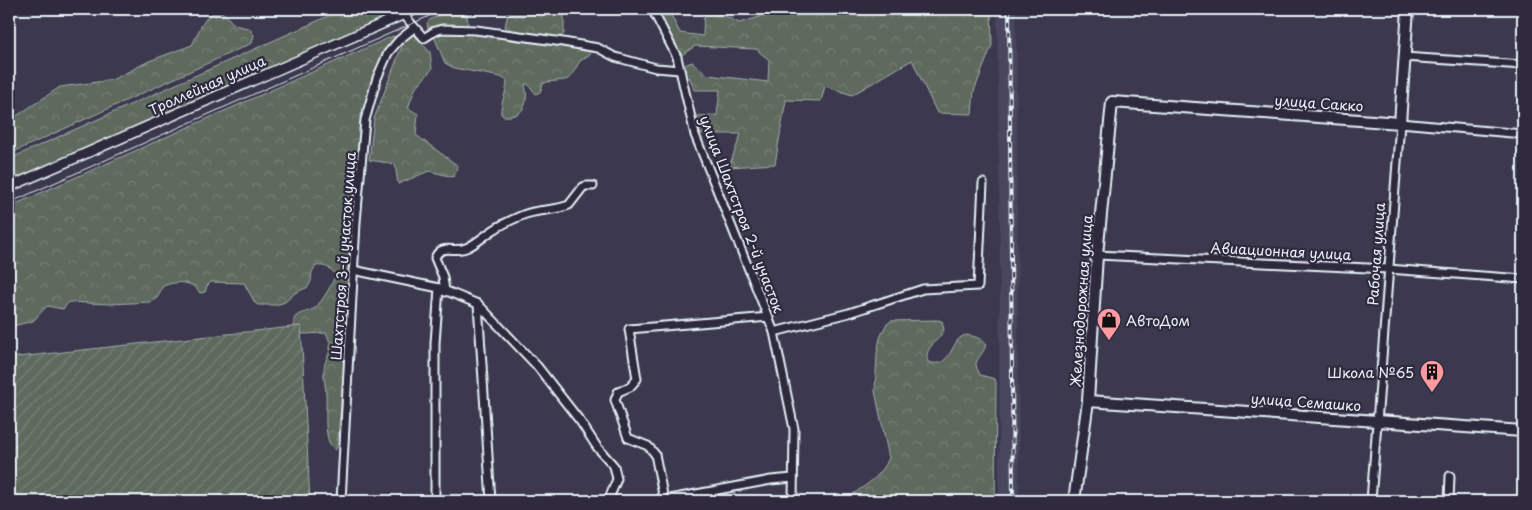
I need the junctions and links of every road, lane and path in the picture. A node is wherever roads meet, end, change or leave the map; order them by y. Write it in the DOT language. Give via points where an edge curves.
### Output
graph roads {
  1 [pos="416,9"];
  2 [pos="652,9"];
  3 [pos="1408,9"];
  4 [pos="403,14"];
  5 [pos="414,28"];
  6 [pos="1404,57"];
  7 [pos="1523,65"];
  8 [pos="680,70"];
  9 [pos="1112,102"];
  10 [pos="1400,123"];
  11 [pos="1523,134"];
  12 [pos="983,183"];
  13 [pos="593,186"];
  14 [pos="9,187"];
  15 [pos="1097,255"];
  16 [pos="1388,269"];
  17 [pos="353,270"];
  18 [pos="1523,279"];
  19 [pos="442,290"];
  20 [pos="478,304"];
  21 [pos="769,317"];
  22 [pos="774,332"];
  23 [pos="1088,401"];
  24 [pos="1377,421"];
  25 [pos="1523,431"];
  26 [pos="1450,476"];
  27 [pos="793,478"];
  28 [pos="341,501"];
  29 [pos="435,501"];
  30 [pos="491,501"];
  31 [pos="608,501"];
  32 [pos="792,501"];
  33 [pos="1074,501"];
  34 [pos="1371,501"];
  35 [pos="1449,501"];
  1 -- 4 [label="street, Троллейная улица"];
  2 -- 8 [label="street, улица Шахтстроя 2-й участок" via="677,57"];
  3 -- 6 [label="main road, Рабочая улица"];
  4 -- 5 [label="street"];
  4 -- 14 [label="street, Троллейная улица"];
  5 -- 8 [label="street" via="424,38 438,30 456,29 563,42 598,48 615,57 656,68"];
  5 -- 17 [label="street, Шахтстроя 3-й участок улица" via="388,53 364,120"];
  6 -- 7 [label="street"];
  6 -- 10 [label="main road, Рабочая улица"];
  8 -- 21 [label="street, улица Шахтстроя 2-й участок" via="695,135"];
  9 -- 10 [label="main road, улица Сакко"];
  9 -- 15 [label="main road, Железнодорожная улица"];
  10 -- 11 [label="street, улица Сакко"];
  10 -- 16 [label="street, Рабочая улица"];
  12 -- 22 [label="street, улица Шахтстроя 2-й участок" via="978,286 922,289"];
  13 -- 19 [label="street" via="583,187 569,205 524,215 496,228 469,247 459,250 446,248 438,252 435,258 443,277"];
  15 -- 16 [label="street, Авиационная улица"];
  15 -- 23 [label="main road, Железнодорожная улица"];
  16 -- 18 [label="street, Авиационная улица"];
  16 -- 24 [label="street, Рабочая улица"];
  17 -- 19 [label="street"];
  17 -- 28 [label="street, Шахтстроя 3-й участок улица"];
  19 -- 20 [label="street"];
  19 -- 29 [label="street" via="435,343"];
  20 -- 30 [label="street"];
  20 -- 31 [label="street" via="537,366 614,466 617,479"];
  21 -- 22 [label="street, улица Шахтстроя 2-й участок"];
  21 -- 27 [label="street" via="629,329 637,379 630,387 618,392 615,400 628,438 648,446 655,454 664,500"];
  22 -- 27 [label="street" via="794,429"];
  23 -- 24 [label="main road, улица Семашко"];
  23 -- 33 [label="main road, Железнодорожная улица"];
  24 -- 25 [label="main road, улица Семашко"];
  24 -- 34 [label="street, Рабочая улица"];
  26 -- 35 [label="street"];
  27 -- 32 [label="street"];
}
